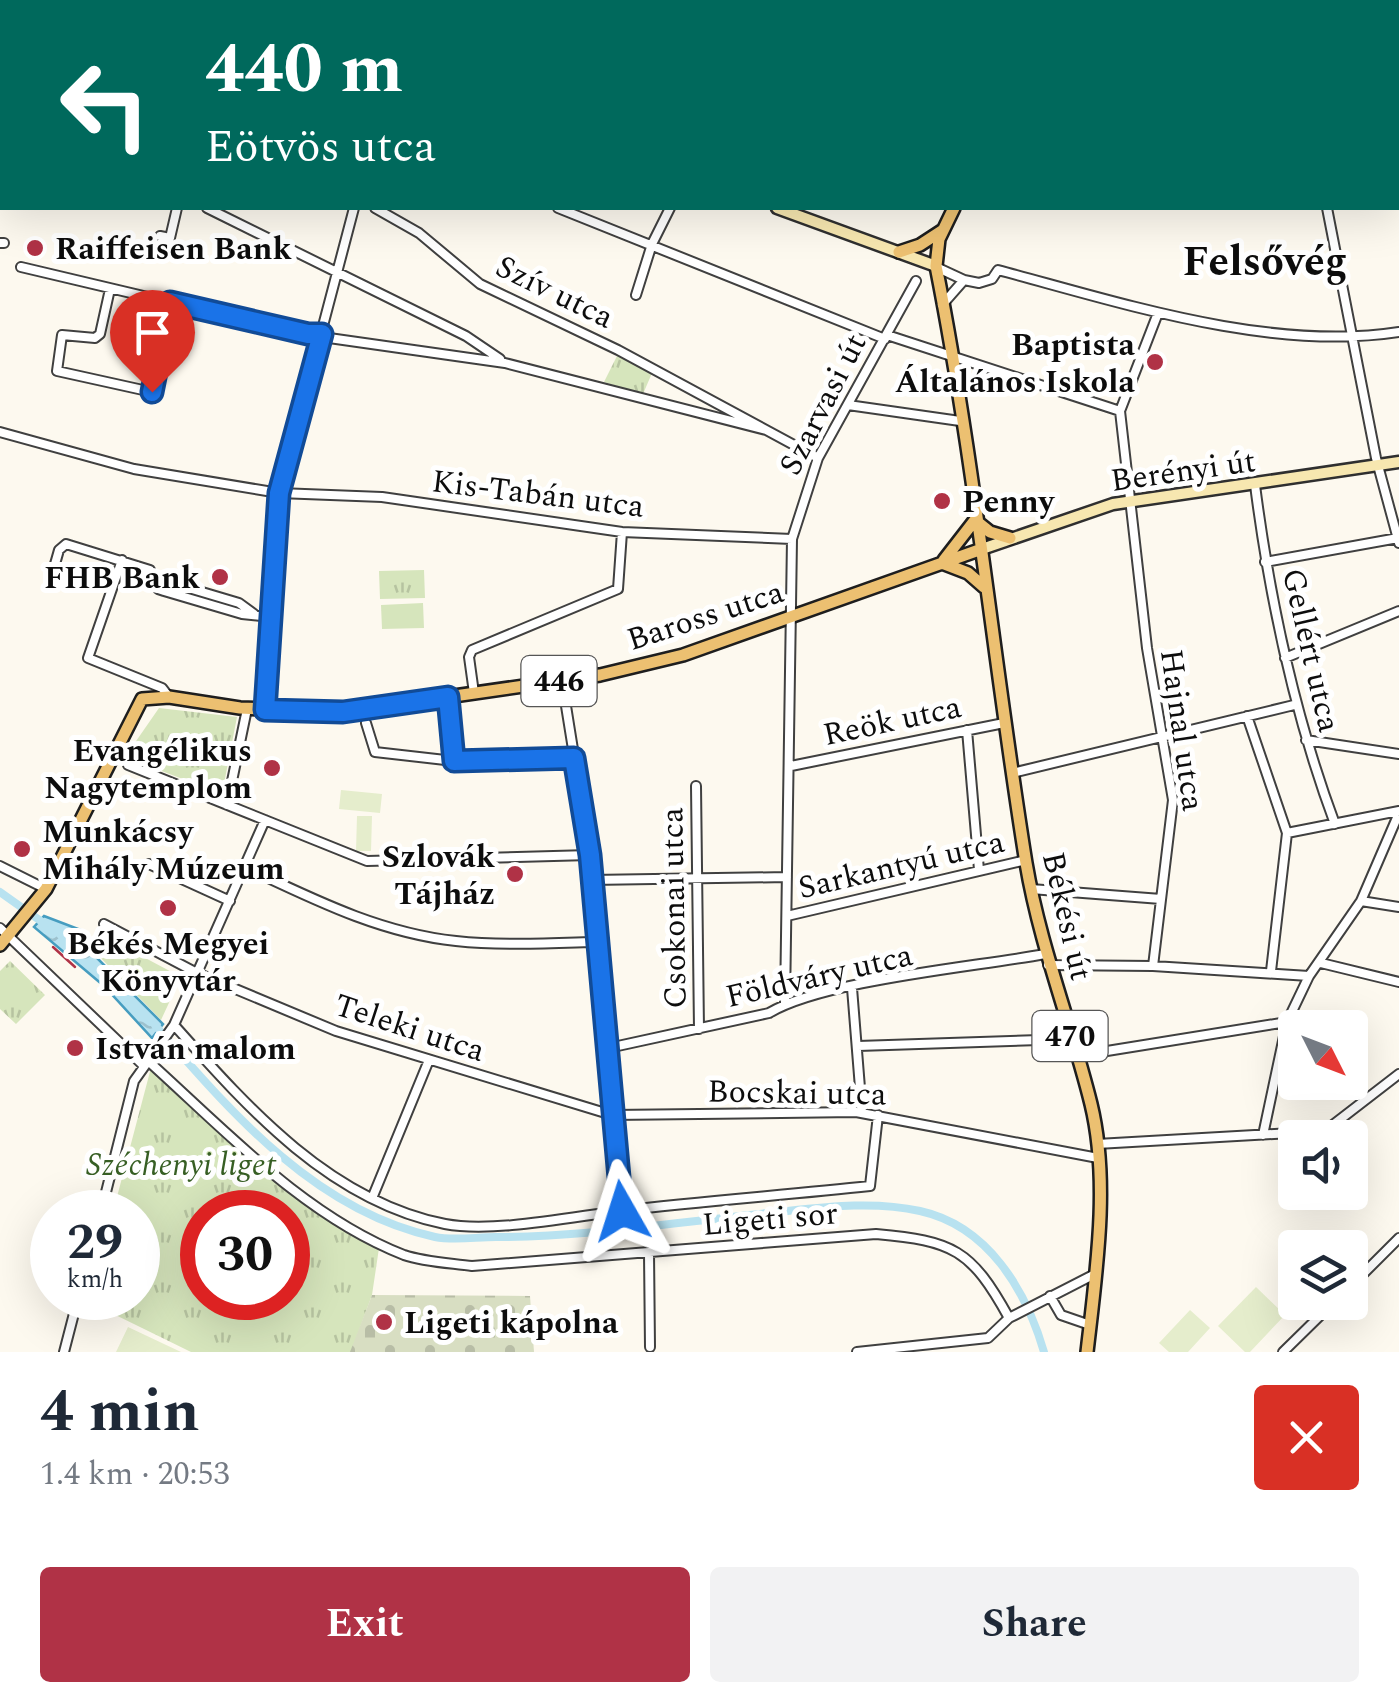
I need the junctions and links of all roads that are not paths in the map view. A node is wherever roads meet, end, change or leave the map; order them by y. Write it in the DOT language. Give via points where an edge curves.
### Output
graph roads {
  1 [pos="0,162"];
  2 [pos="0,174"];
  3 [pos="177,210"];
  4 [pos="210,210"];
  5 [pos="353,210"];
  6 [pos="378,210"];
  7 [pos="563,210"];
  8 [pos="669,210"];
  9 [pos="783,210"];
  10 [pos="953,210"];
  11 [pos="1327,210"];
  12 [pos="943,230"];
  13 [pos="160,236"];
  14 [pos="652,244"];
  15 [pos="899,252"];
  16 [pos="936,266"];
  17 [pos="20,267"];
  18 [pos="337,274"];
  19 [pos="964,280"];
  20 [pos="916,281"];
  21 [pos="110,289"];
  22 [pos="636,295"];
  23 [pos="170,302"];
  24 [pos="942,305"];
  25 [pos="1158,313"];
  26 [pos="1399,332"];
  27 [pos="322,334"];
  28 [pos="886,337"];
  29 [pos="1355,339"];
  30 [pos="951,356"];
  31 [pos="504,363"];
  32 [pos="706,397"];
  33 [pos="848,405"];
  34 [pos="1120,411"];
  35 [pos="699,413"];
  36 [pos="960,421"];
  37 [pos="766,430"];
  38 [pos="0,432"];
  39 [pos="818,458"];
  40 [pos="1399,462"];
  41 [pos="1379,466"];
  42 [pos="1255,484"];
  43 [pos="279,493"];
  44 [pos="1130,501"];
  45 [pos="975,520"];
  46 [pos="622,532"];
  47 [pos="1010,538"];
  48 [pos="792,539"];
  49 [pos="1398,540"];
  50 [pos="979,550"];
  51 [pos="122,560"];
  52 [pos="1265,562"];
  53 [pos="942,563"];
  54 [pos="51,578"];
  55 [pos="984,587"];
  56 [pos="1399,611"];
  57 [pos="270,618"];
  58 [pos="791,618"];
  59 [pos="1285,658"];
  60 [pos="562,681"];
  61 [pos="474,694"];
  62 [pos="169,697"];
  63 [pos="448,697"];
  64 [pos="1294,705"];
  65 [pos="247,708"];
  66 [pos="265,710"];
  67 [pos="1248,716"];
  68 [pos="366,723"];
  69 [pos="1004,723"];
  70 [pos="967,730"];
  71 [pos="1161,738"];
  72 [pos="1306,740"];
  73 [pos="1399,754"];
  74 [pos="574,758"];
  75 [pos="454,761"];
  76 [pos="128,765"];
  77 [pos="791,766"];
  78 [pos="1012,773"];
  79 [pos="696,786"];
  80 [pos="227,805"];
  81 [pos="1399,812"];
  82 [pos="265,820"];
  83 [pos="1335,824"];
  84 [pos="1286,833"];
  85 [pos="590,855"];
  86 [pos="1026,860"];
  87 [pos="149,864"];
  88 [pos="0,866"];
  89 [pos="245,867"];
  90 [pos="979,870"];
  91 [pos="787,877"];
  92 [pos="699,878"];
  93 [pos="592,880"];
  94 [pos="1030,890"];
  95 [pos="42,894"];
  96 [pos="1161,899"];
  97 [pos="230,901"];
  98 [pos="1360,901"];
  99 [pos="1399,907"];
  100 [pos="787,916"];
  101 [pos="104,924"];
  102 [pos="2,936"];
  103 [pos="595,942"];
  104 [pos="1047,960"];
  105 [pos="1320,963"];
  106 [pos="1153,966"];
  107 [pos="1271,971"];
  108 [pos="196,973"];
  109 [pos="1308,976"];
  110 [pos="1399,982"];
  111 [pos="852,988"];
  112 [pos="785,1004"];
  113 [pos="1292,1010"];
  114 [pos="1278,1023"];
  115 [pos="171,1028"];
  116 [pos="699,1029"];
  117 [pos="1071,1040"];
  118 [pos="858,1046"];
  119 [pos="604,1050"];
  120 [pos="1076,1056"];
  121 [pos="429,1060"];
  122 [pos="145,1063"];
  123 [pos="1278,1064"];
  124 [pos="1399,1074"];
  125 [pos="862,1113"];
  126 [pos="612,1115"];
  127 [pos="878,1116"];
  128 [pos="1263,1135"];
  129 [pos="1097,1144"];
  130 [pos="1098,1158"];
  131 [pos="107,1190"];
  132 [pos="373,1196"];
  133 [pos="622,1211"];
  134 [pos="1399,1238"];
  135 [pos="649,1253"];
  136 [pos="1368,1268"];
  137 [pos="1095,1274"];
  138 [pos="1050,1296"];
  139 [pos="1007,1314"];
  140 [pos="72,1320"];
  141 [pos="1315,1320"];
  142 [pos="1090,1325"];
  143 [pos="988,1338"];
  144 [pos="650,1347"];
  145 [pos="64,1352"];
  146 [pos="857,1352"];
  147 [pos="986,1352"];
  148 [pos="1087,1352"];
  149 [pos="1282,1352"];
  1 -- 2 [label="street"];
  3 -- 13 [label="street" via="170,238"];
  4 -- 18 [label="street"];
  5 -- 18 [label="street"];
  6 -- 32 [label="street, Szív utca" via="419,233 480,284"];
  7 -- 14 [label="street"];
  8 -- 14 [label="street"];
  9 -- 15 [label="street"];
  10 -- 12 [label="main road"];
  11 -- 29 [label="street"];
  12 -- 15 [label="main road"];
  12 -- 16 [label="main road"];
  14 -- 22 [label="street"];
  14 -- 28 [label="street"];
  15 -- 16 [label="street"];
  16 -- 19 [label="street"];
  16 -- 24 [label="main road"];
  17 -- 21 [label="street"];
  18 -- 27 [label="street"];
  18 -- 31 [label="street" via="466,336"];
  19 -- 24 [label="street"];
  19 -- 25 [label="street" via="986,283 998,270"];
  20 -- 28 [label="street, Szarvasi út"];
  21 -- 23 [label="street"];
  21 -- 23 [label="street" via="100,334 62,335 54,368 152,392"];
  23 -- 27 [label="street"];
  24 -- 30 [label="main road"];
  25 -- 29 [label="street"];
  25 -- 34 [label="street"];
  26 -- 29 [label="street"];
  27 -- 31 [label="street"];
  27 -- 43 [label="street"];
  28 -- 30 [label="street"];
  28 -- 33 [label="street, Szarvasi út"];
  29 -- 41 [label="street"];
  30 -- 34 [label="street"];
  30 -- 36 [label="main road"];
  31 -- 35 [label="street"];
  32 -- 35 [label="street"];
  32 -- 37 [label="street, Szív utca"];
  33 -- 36 [label="street"];
  33 -- 39 [label="street, Szarvasi út"];
  34 -- 44 [label="street, Hajnal utca"];
  35 -- 37 [label="street"];
  36 -- 45 [label="main road"];
  37 -- 39 [label="street"];
  38 -- 43 [label="street, Kis-Tabán utca" via="134,469"];
  39 -- 48 [label="street, Szarvasi út"];
  40 -- 41 [label="street, Berényi út"];
  41 -- 42 [label="street, Berényi út"];
  41 -- 49 [label="street"];
  42 -- 44 [label="street, Berényi út"];
  42 -- 52 [label="street, Gellért utca"];
  43 -- 46 [label="street, Kis-Tabán utca" via="382,497"];
  43 -- 57 [label="street"];
  44 -- 47 [label="street, Berényi út"];
  44 -- 71 [label="street, Hajnal utca"];
  45 -- 47 [label="main road"];
  45 -- 50 [label="main road"];
  45 -- 53 [label="main road"];
  46 -- 48 [label="street, Kis-Tabán utca"];
  46 -- 61 [label="street" via="618,590 472,650"];
  47 -- 50 [label="street, Berényi út"];
  48 -- 58 [label="street, Szarvasi út"];
  49 -- 52 [label="street"];
  50 -- 53 [label="main road, Baross utca / 446"];
  50 -- 55 [label="main road, Békési út / 470"];
  51 -- 54 [label="street" via="66,544"];
  51 -- 57 [label="street"];
  51 -- 62 [label="street" via="88,658 162,688"];
  52 -- 59 [label="street, Gellért utca"];
  53 -- 55 [label="main road"];
  53 -- 58 [label="main road, Baross utca / 446"];
  55 -- 69 [label="main road, Békési út / 470"];
  56 -- 59 [label="street"];
  57 -- 66 [label="street"];
  58 -- 60 [label="main road, Baross utca / 446" via="662,662"];
  58 -- 77 [label="street, Szarvasi út"];
  59 -- 64 [label="street, Gellért utca"];
  60 -- 61 [label="main road, Baross utca / 446"];
  60 -- 74 [label="street"];
  61 -- 63 [label="main road, Baross utca / 446"];
  62 -- 65 [label="main road, 446"];
  62 -- 95 [label="main road" via="142,699 126,723"];
  63 -- 66 [label="main road, Baross utca / 446" via="320,713"];
  63 -- 75 [label="street"];
  64 -- 67 [label="street"];
  64 -- 72 [label="street, Gellért utca"];
  65 -- 66 [label="main road, 446"];
  65 -- 80 [label="street"];
  67 -- 71 [label="street"];
  67 -- 84 [label="street"];
  68 -- 75 [label="street" via="375,752"];
  69 -- 70 [label="street, Reök utca"];
  69 -- 78 [label="main road, Békési út / 470"];
  70 -- 77 [label="street, Reök utca"];
  70 -- 90 [label="street"];
  71 -- 78 [label="street"];
  71 -- 96 [label="street, Hajnal utca" via="1173,800"];
  72 -- 73 [label="street"];
  72 -- 83 [label="street, Gellért utca"];
  74 -- 75 [label="street"];
  74 -- 85 [label="street"];
  76 -- 80 [label="street"];
  77 -- 91 [label="street, Szarvasi út"];
  78 -- 86 [label="main road, Békési út / 470"];
  79 -- 92 [label="street, Csokonai utca"];
  80 -- 82 [label="street"];
  81 -- 83 [label="street"];
  81 -- 98 [label="street"];
  82 -- 85 [label="street" via="367,861"];
  82 -- 89 [label="street"];
  83 -- 84 [label="street"];
  84 -- 107 [label="street"];
  85 -- 93 [label="street"];
  86 -- 90 [label="street, Sarkantyú utca"];
  86 -- 94 [label="main road, Békési út / 470"];
  87 -- 97 [label="street"];
  88 -- 95 [label="street"];
  89 -- 97 [label="street"];
  89 -- 103 [label="street" via="368,922 424,936"];
  90 -- 100 [label="street, Sarkantyú utca"];
  91 -- 92 [label="street"];
  91 -- 100 [label="street, Szarvasi út"];
  92 -- 93 [label="street"];
  92 -- 116 [label="street, Csokonai utca"];
  93 -- 103 [label="street"];
  94 -- 96 [label="street"];
  94 -- 104 [label="main road, Békési út / 470"];
  95 -- 102 [label="main road"];
  96 -- 106 [label="street, Hajnal utca"];
  97 -- 108 [label="street"];
  98 -- 99 [label="street"];
  98 -- 105 [label="street"];
  100 -- 112 [label="street, Szarvasi út"];
  101 -- 108 [label="street, Teleki utca"];
  102 -- 122 [label="street, Ligeti sor"];
  103 -- 119 [label="street"];
  104 -- 106 [label="street, Földváry utca"];
  104 -- 111 [label="street, Földváry utca"];
  104 -- 117 [label="main road, Békési út / 470"];
  105 -- 109 [label="street"];
  105 -- 110 [label="street"];
  106 -- 107 [label="street, Földváry utca"];
  107 -- 109 [label="street, Földváry utca"];
  108 -- 115 [label="street"];
  108 -- 121 [label="street, Teleki utca" via="336,1031"];
  109 -- 113 [label="street"];
  111 -- 112 [label="street, Földváry utca"];
  111 -- 118 [label="street"];
  112 -- 116 [label="street, Földváry utca"];
  114 -- 120 [label="street"];
  115 -- 122 [label="street"];
  115 -- 132 [label="street" via="254,1114 318,1166"];
  116 -- 119 [label="street, Földváry utca"];
  117 -- 118 [label="street"];
  117 -- 120 [label="main road, Békési út / 470"];
  118 -- 125 [label="street"];
  119 -- 126 [label="street"];
  120 -- 129 [label="main road, Békési út / 470"];
  121 -- 126 [label="street, Teleki utca"];
  121 -- 132 [label="street"];
  122 -- 131 [label="street" via="134,1081"];
  122 -- 135 [label="street, Ligeti sor" via="273,1174 407,1256 472,1266"];
  123 -- 128 [label="street"];
  124 -- 128 [label="street" via="1325,1131"];
  125 -- 126 [label="street, Bocskai utca"];
  125 -- 127 [label="street, Bocskai utca"];
  126 -- 133 [label="street"];
  127 -- 130 [label="street, Bocskai utca"];
  127 -- 133 [label="street" via="870,1186"];
  128 -- 129 [label="street"];
  129 -- 130 [label="main road, Békési út / 470"];
  130 -- 137 [label="main road, Békési út / 470"];
  132 -- 133 [label="street" via="448,1225"];
  134 -- 136 [label="street"];
  135 -- 139 [label="street, Ligeti sor" via="876,1234 929,1239 974,1262"];
  135 -- 144 [label="street"];
  137 -- 138 [label="street"];
  137 -- 142 [label="main road, Békési út / 470"];
  138 -- 139 [label="street" via="1020,1314"];
  138 -- 142 [label="street" via="1061,1315"];
  139 -- 143 [label="street"];
  140 -- 145 [label="street"];
  141 -- 149 [label="street"];
  142 -- 148 [label="main road, Békési út / 470"];
  143 -- 146 [label="street"];
  143 -- 147 [label="street"];
}
